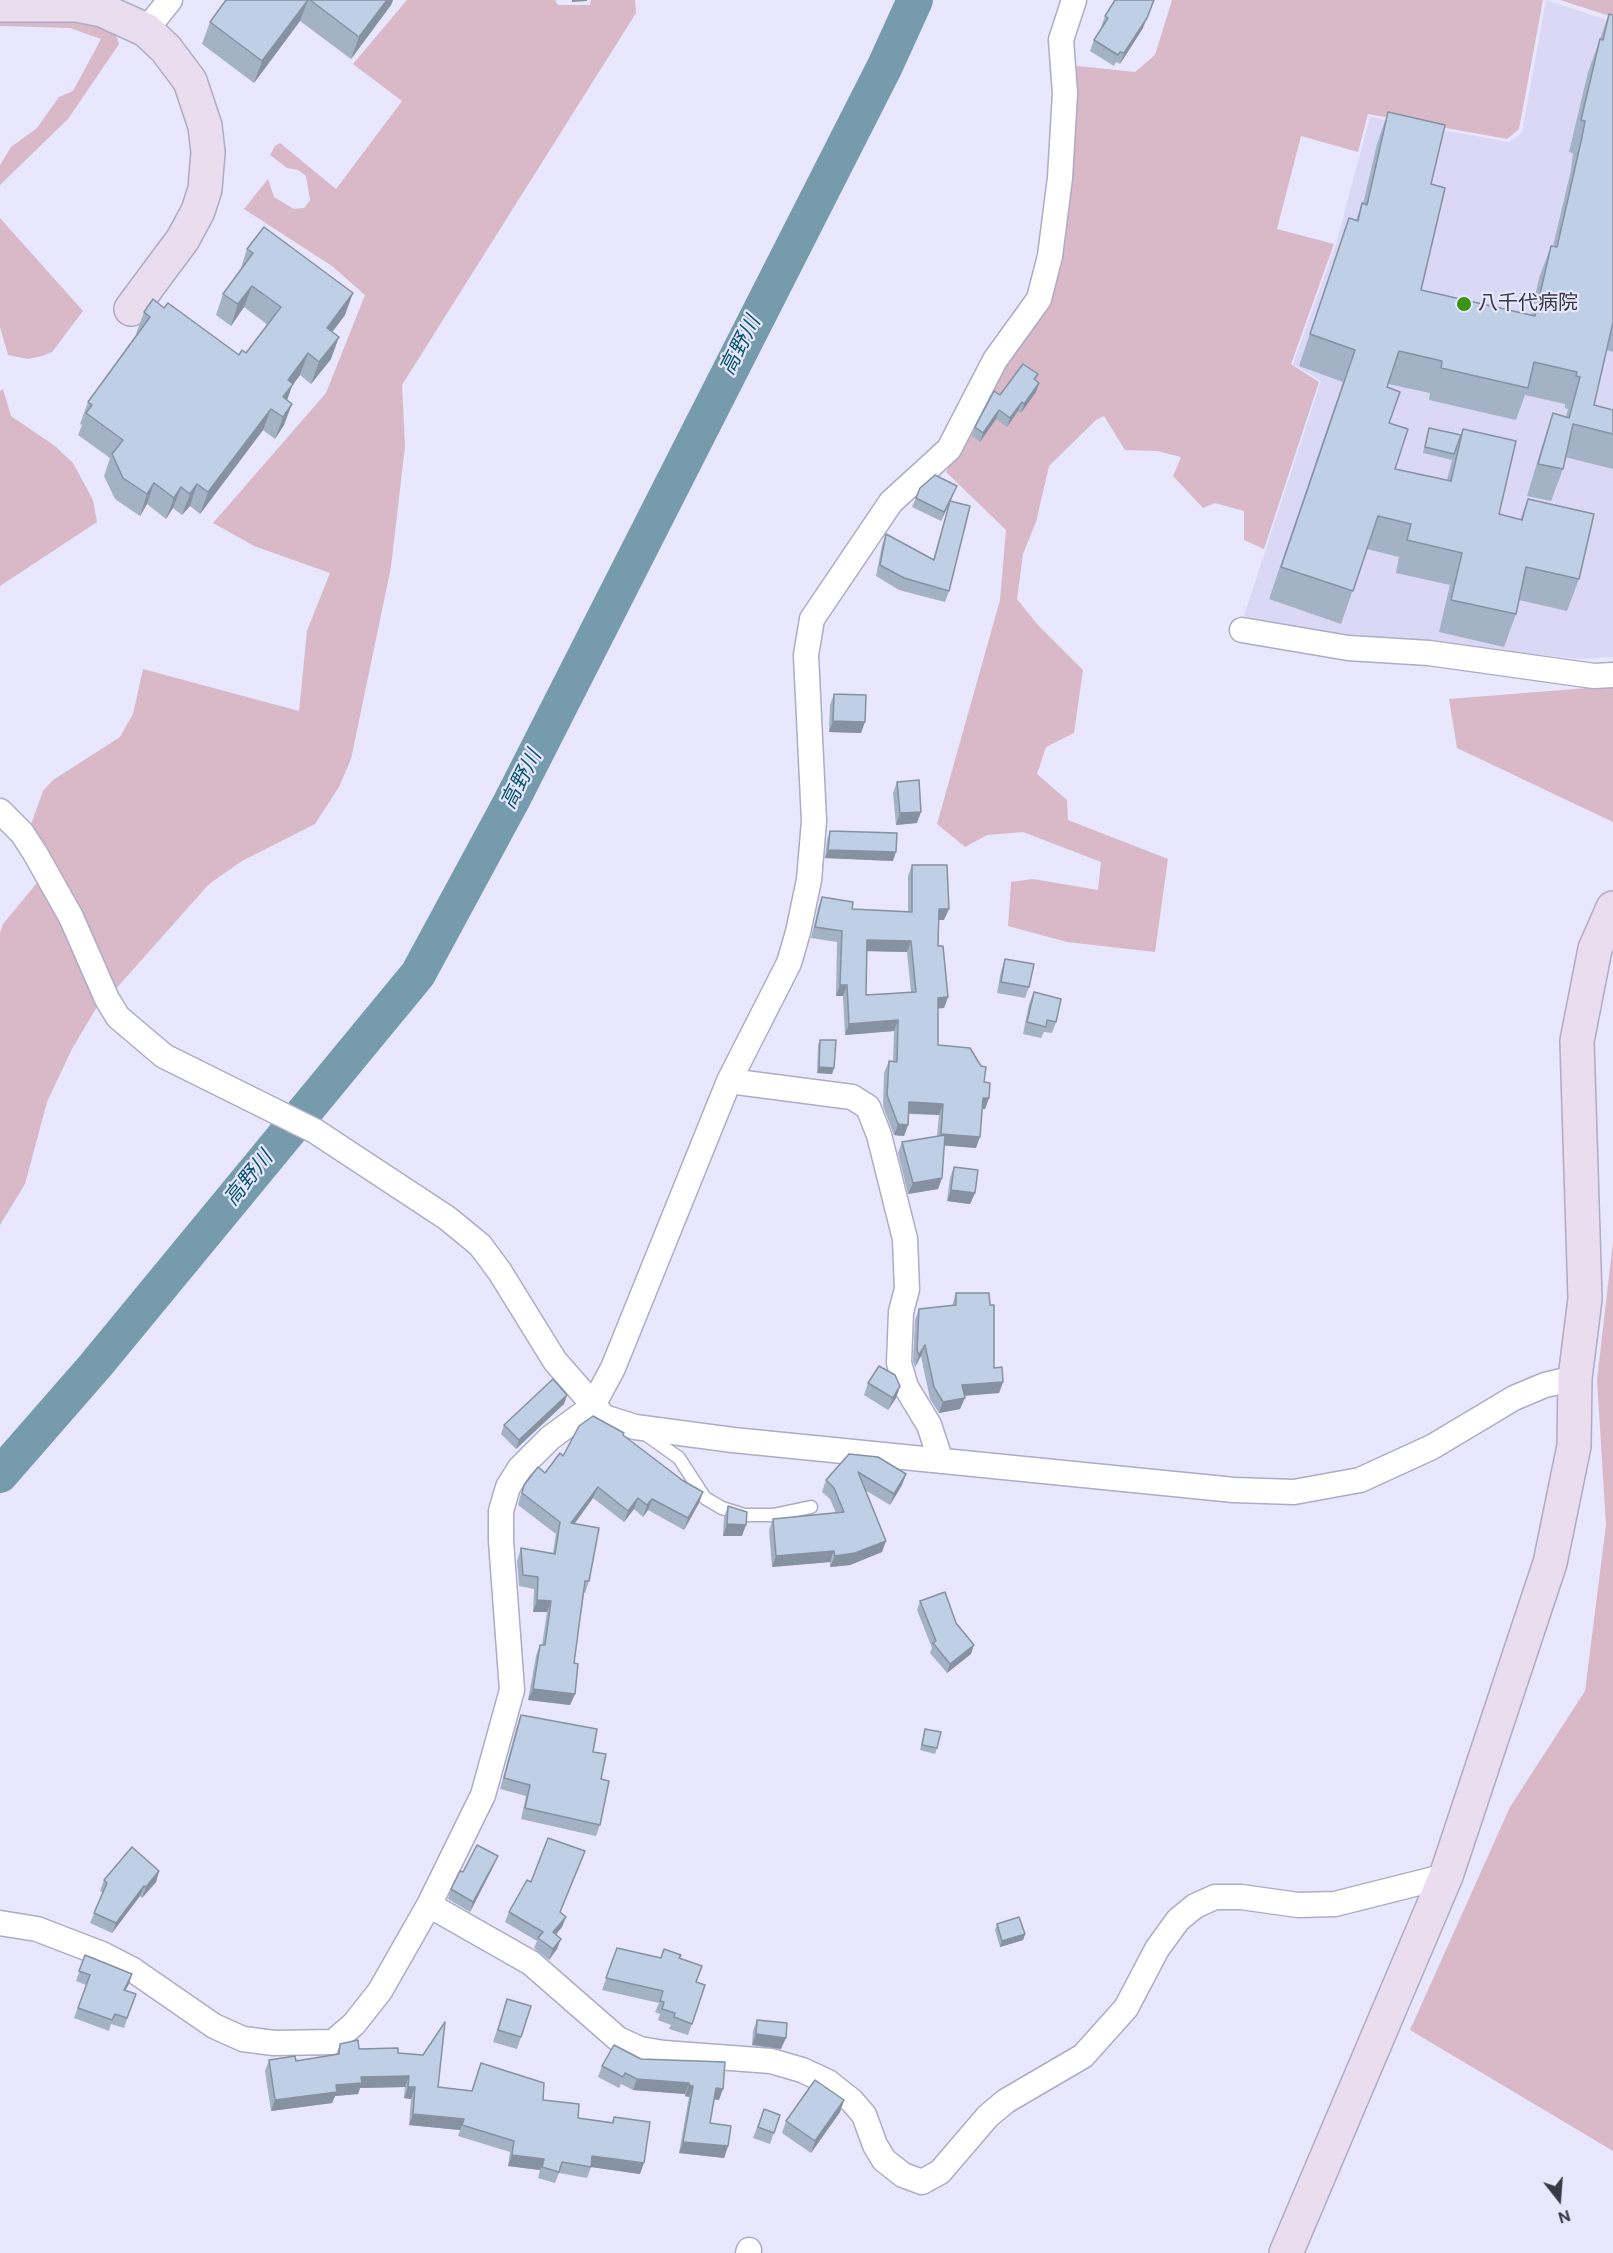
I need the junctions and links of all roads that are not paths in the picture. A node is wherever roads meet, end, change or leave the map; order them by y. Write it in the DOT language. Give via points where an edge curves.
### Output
graph roads {
  1 [pos="170,0"];
  2 [pos="1074,0"];
  3 [pos="0,4"];
  4 [pos="146,30"];
  5 [pos="131,309"];
  6 [pos="1242,630"];
  7 [pos="1613,675"];
  8 [pos="0,811"];
  9 [pos="1613,908"];
  10 [pos="729,1081"];
  11 [pos="1575,1378"];
  12 [pos="592,1407"];
  13 [pos="635,1427"];
  14 [pos="941,1461"];
  15 [pos="811,1507"];
  16 [pos="1446,1876"];
  17 [pos="429,1905"];
  18 [pos="0,1923"];
  19 [pos="1286,2253"];
  1 -- 4 [label="street"];
  2 -- 10 [label="street" via="1061,40 1065,93 1060,178 1050,256 1039,299 995,360 949,449 891,502 812,619 806,655 814,821 809,880 789,963"];
  3 -- 4 [label="street" via="77,5"];
  4 -- 5 [label="street" via="190,81 205,126 207,171 193,221"];
  6 -- 7 [label="street" via="1348,648 1429,653 1594,676"];
  8 -- 12 [label="street" via="35,853 71,917 118,1017 164,1056 315,1131 447,1218 480,1245 555,1361"];
  9 -- 11 [label="street" via="1595,949 1577,1041 1586,1299"];
  10 -- 12 [label="street" via="613,1368"];
  10 -- 14 [label="street" via="852,1096 868,1107 879,1135 905,1239 907,1289 901,1312 898,1363 906,1387 929,1425"];
  11 -- 14 [label="street" via="1514,1398 1432,1447 1360,1480 1294,1492 1234,1490"];
  11 -- 16 [label="street" via="1574,1446 1550,1563"];
  12 -- 13 [label="street" via="604,1418"];
  12 -- 17 [label="street" via="550,1438 520,1468 508,1487 501,1511 501,1541 512,1690 483,1795"];
  13 -- 14 [label="street"];
  13 -- 15 [label="lane" via="679,1458 705,1498 722,1508 744,1515 773,1515"];
  16 -- 17 [label="street" via="1335,1904 1298,1905 1215,1897 1195,1906 1178,1920 1156,1949 1126,2008 1083,2056 1006,2101 940,2172 922,2182 903,2175 884,2160 864,2115 828,2082 771,2061 640,2049 618,2039 531,1963"];
  16 -- 19 [label="street"];
  17 -- 18 [label="street" via="380,1991 333,2043 243,2039 214,2026 133,1970 102,1954 37,1929"];
}
